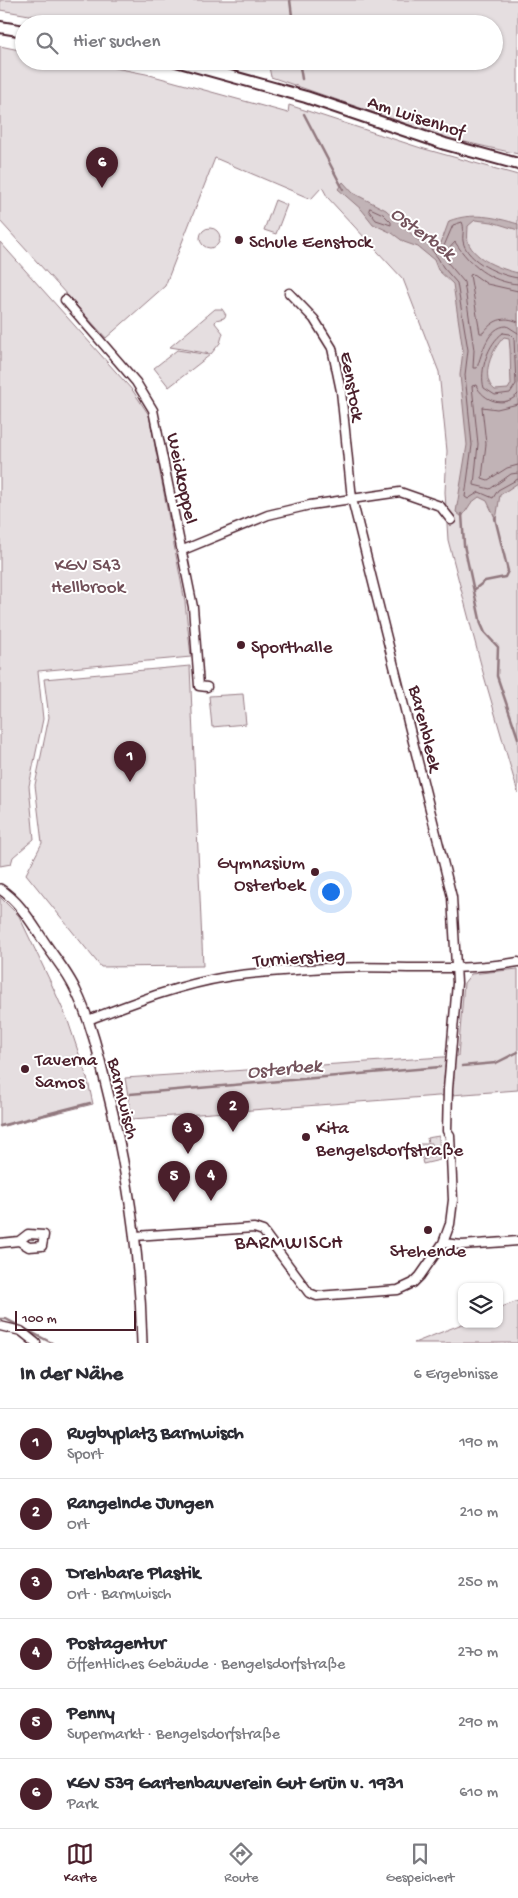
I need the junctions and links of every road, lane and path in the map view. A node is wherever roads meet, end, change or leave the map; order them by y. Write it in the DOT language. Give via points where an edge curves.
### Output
graph roads {
  1 [pos="0,27"];
  2 [pos="15,30"];
  3 [pos="208,70"];
  4 [pos="518,164"];
  5 [pos="289,294"];
  6 [pos="65,300"];
  7 [pos="352,498"];
  8 [pos="451,520"];
  9 [pos="183,550"];
  10 [pos="206,687"];
  11 [pos="0,889"];
  12 [pos="518,962"];
  13 [pos="457,967"];
  14 [pos="88,1020"];
  15 [pos="134,1236"];
  16 [pos="19,1241"];
  17 [pos="518,1241"];
  18 [pos="0,1242"];
  19 [pos="443,1243"];
  20 [pos="0,1326"];
  21 [pos="36,1343"];
  22 [pos="142,1343"];
  1 -- 2 [label="main road"];
  3 -- 4 [label="main road, Am Luisenhof"];
  5 -- 7 [label="street, Eenstock" via="314,318 332,348 341,391"];
  6 -- 9 [label="street, Weidkoppel" via="136,382 153,410"];
  7 -- 8 [label="street" via="400,492 440,506"];
  7 -- 9 [label="street" via="268,515"];
  7 -- 13 [label="street, Barenbleek" via="450,888"];
  9 -- 10 [label="street, Weidkoppel" via="193,607 199,686"];
  11 -- 14 [label="street, Barmwisch" via="22,908 76,990"];
  12 -- 13 [label="street, Turnierstieg"];
  13 -- 14 [label="street, Turnierstieg" via="328,968 226,977 166,992"];
  13 -- 19 [label="street, Barenbleek" via="447,1124 453,1200 450,1224"];
  14 -- 15 [label="street, Barmwisch" via="116,1124 128,1182"];
  15 -- 19 [label="street, Barenbleek" via="254,1228 263,1231 309,1293 318,1296 398,1290 413,1283"];
  15 -- 22 [label="street, Barmwisch"];
  16 -- 18 [label="street"];
  17 -- 19 [label="street" via="462,1245"];
  20 -- 21 [label="street" via="21,1331"];
}
